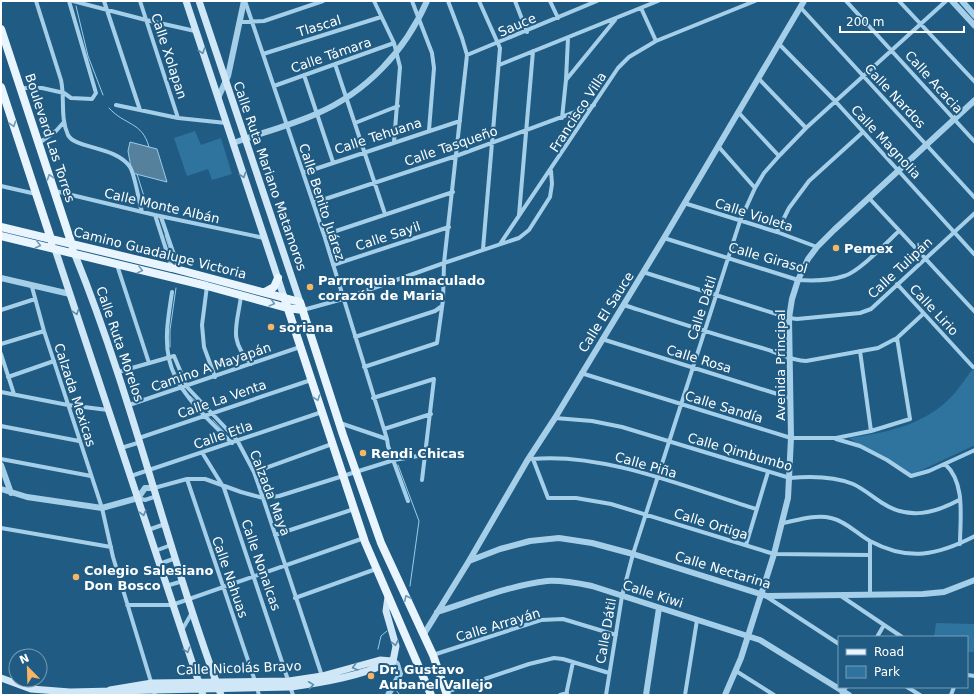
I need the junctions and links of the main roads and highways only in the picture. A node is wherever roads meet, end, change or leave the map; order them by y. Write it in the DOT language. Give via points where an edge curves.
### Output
graph roads {
  1 [pos="186,1"];
  2 [pos="199,1"];
  3 [pos="1,29"];
  4 [pos="1,87"];
  5 [pos="1,227"];
  6 [pos="1,236"];
  7 [pos="51,239"];
  8 [pos="72,244"];
  9 [pos="55,249"];
  10 [pos="75,255"];
  11 [pos="278,278"];
  12 [pos="265,292"];
  13 [pos="284,297"];
  14 [pos="302,306"];
  15 [pos="287,308"];
  16 [pos="338,459"];
  17 [pos="353,462"];
  18 [pos="365,540"];
  19 [pos="381,543"];
  20 [pos="388,597"];
  21 [pos="393,661"];
  22 [pos="1,678"];
  23 [pos="290,684"];
  24 [pos="219,688"];
  25 [pos="257,688"];
  26 [pos="153,689"];
  27 [pos="201,689"];
  28 [pos="70,694"];
  29 [pos="447,694"];
  30 [pos="431,695"];
  1 -- 11 [label="main road, Calle Ruta Mariano Matamoros, one-way"];
  2 -- 14 [label="main road, Calle Ruta Mariano Matamoros"];
  8 -- 3 [label="main road, Boulevard Las Torres, one-way"];
  4 -- 7 [label="main road, one-way"];
  5 -- 7 [label="main road, Camino Guadalupe Victoria"];
  6 -- 9 [label="main road, Camino Guadalupe Victoria, one-way"];
  7 -- 8 [label="main road, Camino Guadalupe Victoria"];
  7 -- 9 [label="main road"];
  8 -- 10 [label="main road, Boulevard Las Torres"];
  8 -- 12 [label="main road, Camino Guadalupe Victoria"];
  9 -- 10 [label="main road, Camino Guadalupe Victoria"];
  9 -- 27 [label="main road, one-way"];
  10 -- 15 [label="main road, Camino Guadalupe Victoria, one-way"];
  10 -- 24 [label="main road, Calle Ruta Morelos" via="129,405 171,545"];
  11 -- 12 [label="main road" via="274,287"];
  11 -- 13 [label="main road, Calle Ruta Mariano Matamoros"];
  12 -- 13 [label="main road, Camino Guadalupe Victoria"];
  13 -- 14 [label="main road, Camino Guadalupe Victoria"];
  13 -- 15 [label="main road, Calle Ruta Mariano Matamoros"];
  14 -- 15 [label="main road, Camino Guadalupe Victoria"];
  14 -- 17 [label="main road, Calle Ruta Mariano Matamoros"];
  15 -- 16 [label="main road, Calle Ruta Mariano Matamoros, one-way"];
  16 -- 17 [label="main road" via="345,458"];
  16 -- 18 [label="main road, Calle Ruta Mariano Matamoros"];
  17 -- 19 [label="main road, Calle Ruta Mariano Matamoros"];
  18 -- 19 [label="main road" via="374,547"];
  18 -- 20 [label="main road, Calle Ruta Mariano Matamoros"];
  29 -- 19 [label="main road, Calle Ruta Mariano Matamoros, one-way" via="424,634"];
  20 -- 21 [label="main road, one-way" via="386,611 396,646"];
  20 -- 30 [label="main road, Calle Ruta Mariano Matamoros"];
  21 -- 23 [label="main road, Calle Nicolás Bravo, one-way" via="380,660"];
  23 -- 21 [label="main road, Calle Nicolás Bravo, one-way" via="324,682"];
  22 -- 28 [label="main road, Calle Nicolás Bravo" via="30,689"];
  23 -- 25 [label="main road, Calle Nicolás Bravo"];
  24 -- 25 [label="main road, Calle Nicolás Bravo"];
  24 -- 27 [label="main road, Calle Nicolás Bravo"];
  26 -- 27 [label="main road, Calle Nicolás Bravo"];
  26 -- 28 [label="main road, Calle Nicolás Bravo"];
}
